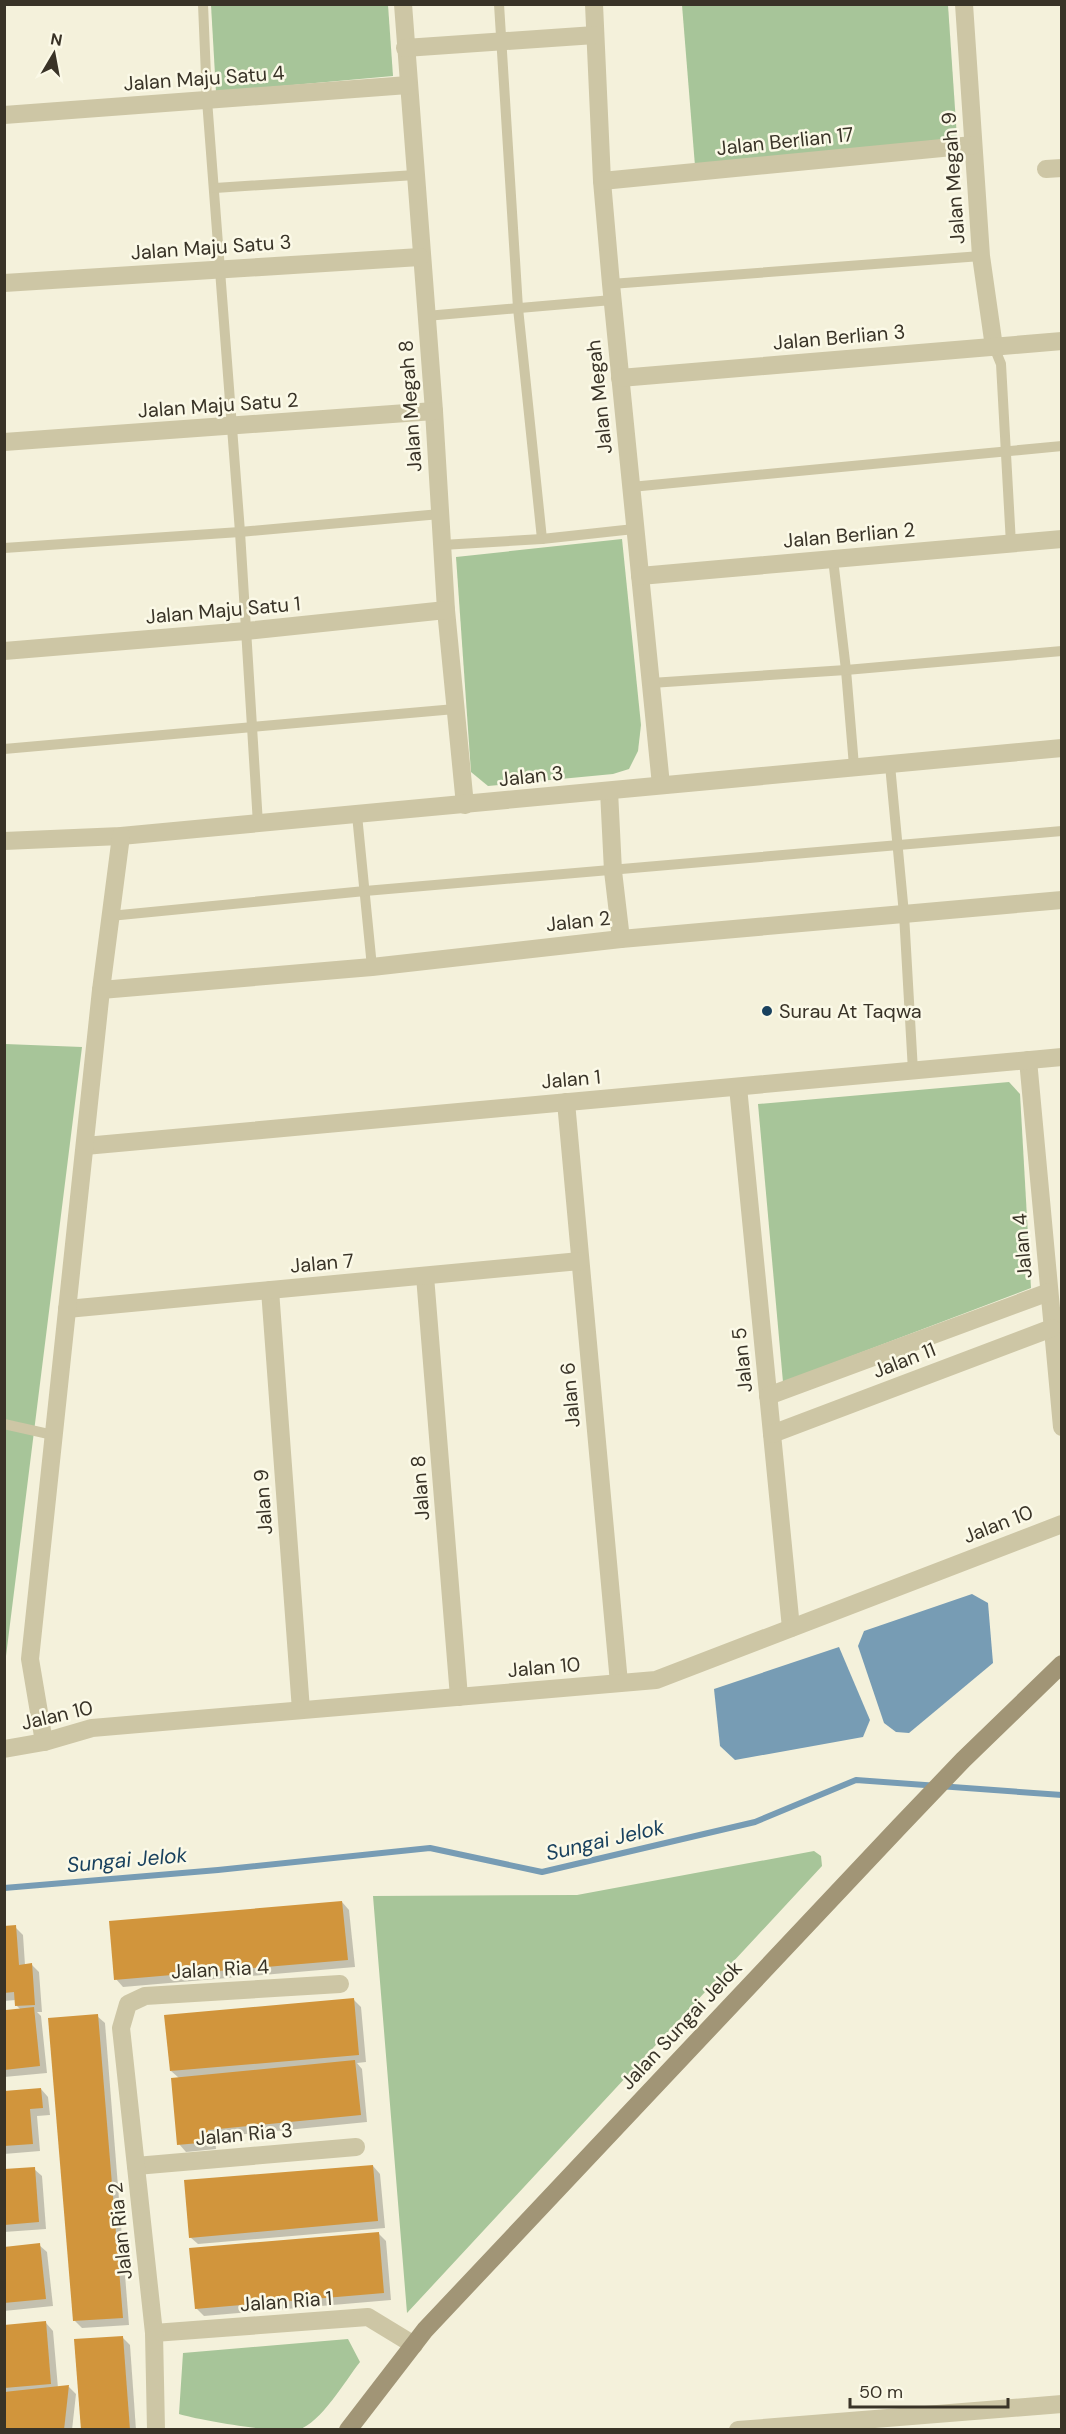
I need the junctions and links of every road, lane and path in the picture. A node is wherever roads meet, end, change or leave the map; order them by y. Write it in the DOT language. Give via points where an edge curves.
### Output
graph roads {
  1 [pos="203,4"];
  2 [pos="403,4"];
  3 [pos="499,4"];
  4 [pos="594,4"];
  5 [pos="964,4"];
  6 [pos="596,35"];
  7 [pos="501,41"];
  8 [pos="405,48"];
  9 [pos="408,85"];
  10 [pos="207,100"];
  11 [pos="4,115"];
  12 [pos="973,145"];
  13 [pos="415,175"];
  14 [pos="602,181"];
  15 [pos="215,188"];
  16 [pos="981,256"];
  17 [pos="420,257"];
  18 [pos="221,269"];
  19 [pos="4,283"];
  20 [pos="611,292"];
  21 [pos="518,308"];
  22 [pos="426,316"];
  23 [pos="1062,341"];
  24 [pos="994,347"];
  25 [pos="620,378"];
  26 [pos="434,411"];
  27 [pos="232,427"];
  28 [pos="4,442"];
  29 [pos="1062,446"];
  30 [pos="1006,451"];
  31 [pos="631,487"];
  32 [pos="440,514"];
  33 [pos="634,529"];
  34 [pos="240,532"];
  35 [pos="542,539"];
  36 [pos="1062,539"];
  37 [pos="1011,544"];
  38 [pos="442,545"];
  39 [pos="4,548"];
  40 [pos="833,559"];
  41 [pos="640,576"];
  42 [pos="446,610"];
  43 [pos="246,631"];
  44 [pos="4,651"];
  45 [pos="1062,651"];
  46 [pos="846,670"];
  47 [pos="651,683"];
  48 [pos="455,709"];
  49 [pos="251,728"];
  50 [pos="1062,748"];
  51 [pos="4,749"];
  52 [pos="890,765"];
  53 [pos="854,766"];
  54 [pos="661,785"];
  55 [pos="609,791"];
  56 [pos="465,805"];
  57 [pos="357,815"];
  58 [pos="258,824"];
  59 [pos="1062,831"];
  60 [pos="121,836"];
  61 [pos="4,841"];
  62 [pos="897,846"];
  63 [pos="614,871"];
  64 [pos="364,891"];
  65 [pos="1062,900"];
  66 [pos="904,914"];
  67 [pos="110,916"];
  68 [pos="621,939"];
  69 [pos="372,967"];
  70 [pos="100,990"];
  71 [pos="1062,1057"];
  72 [pos="1028,1060"];
  73 [pos="913,1071"];
  74 [pos="738,1087"];
  75 [pos="566,1102"];
  76 [pos="85,1146"];
  77 [pos="580,1261"];
  78 [pos="425,1276"];
  79 [pos="270,1290"];
  80 [pos="1049,1292"];
  81 [pos="67,1309"];
  82 [pos="1052,1328"];
  83 [pos="768,1396"];
  84 [pos="4,1424"];
  85 [pos="1062,1427"];
  86 [pos="772,1434"];
  87 [pos="53,1436"];
  88 [pos="1062,1524"];
  89 [pos="791,1628"];
  90 [pos="1062,1664"];
  91 [pos="619,1683"];
  92 [pos="459,1697"];
  93 [pos="301,1710"];
  94 [pos="44,1742"];
  95 [pos="4,1749"];
  96 [pos="340,1984"];
  97 [pos="121,2028"];
  98 [pos="356,2148"];
  99 [pos="136,2166"];
  100 [pos="154,2333"];
  101 [pos="414,2345"];
  102 [pos="1062,2404"];
  103 [pos="845,2426"];
  104 [pos="156,2430"];
  105 [pos="348,2430"];
  106 [pos="738,2430"];
  1 -- 10 [label="lane"];
  2 -- 8 [label="street, Jalan Megah 8"];
  3 -- 7 [label="lane"];
  4 -- 6 [label="street, Jalan Megah"];
  5 -- 12 [label="street, Jalan Megah 9"];
  6 -- 7 [label="street"];
  6 -- 14 [label="street, Jalan Megah"];
  7 -- 8 [label="street"];
  7 -- 21 [label="lane"];
  8 -- 9 [label="street, Jalan Megah 8"];
  9 -- 10 [label="street, Jalan Maju Satu 4"];
  9 -- 13 [label="street, Jalan Megah 8"];
  10 -- 11 [label="street, Jalan Maju Satu 4"];
  10 -- 15 [label="lane"];
  12 -- 14 [label="street, Jalan Berlian 17"];
  12 -- 16 [label="street, Jalan Megah 9"];
  13 -- 15 [label="lane"];
  13 -- 17 [label="street, Jalan Megah 8"];
  14 -- 20 [label="street, Jalan Megah"];
  15 -- 18 [label="lane"];
  16 -- 20 [label="lane"];
  16 -- 24 [label="street, Jalan Megah 9"];
  17 -- 18 [label="street, Jalan Maju Satu 3"];
  17 -- 22 [label="street, Jalan Megah 8"];
  18 -- 19 [label="street, Jalan Maju Satu 3"];
  18 -- 27 [label="lane"];
  20 -- 21 [label="lane"];
  20 -- 25 [label="street, Jalan Megah"];
  21 -- 22 [label="lane"];
  21 -- 35 [label="lane"];
  22 -- 26 [label="street, Jalan Megah 8"];
  23 -- 24 [label="street, Jalan Berlian 3"];
  24 -- 25 [label="street, Jalan Berlian 3"];
  24 -- 30 [label="lane" via="1001,364"];
  25 -- 31 [label="street, Jalan Megah"];
  26 -- 27 [label="street, Jalan Maju Satu 2"];
  26 -- 32 [label="street, Jalan Megah 8"];
  27 -- 28 [label="street, Jalan Maju Satu 2"];
  27 -- 34 [label="lane"];
  29 -- 30 [label="lane"];
  30 -- 31 [label="lane"];
  30 -- 37 [label="lane"];
  31 -- 33 [label="street, Jalan Megah"];
  32 -- 34 [label="lane"];
  32 -- 38 [label="street, Jalan Megah 8"];
  33 -- 35 [label="lane"];
  33 -- 41 [label="street, Jalan Megah"];
  34 -- 39 [label="lane"];
  34 -- 43 [label="lane"];
  35 -- 38 [label="lane"];
  36 -- 37 [label="street, Jalan Berlian 2"];
  37 -- 40 [label="street, Jalan Berlian 2"];
  38 -- 42 [label="street, Jalan Megah 8"];
  40 -- 41 [label="street, Jalan Berlian 2"];
  40 -- 46 [label="lane"];
  41 -- 47 [label="street, Jalan Megah"];
  42 -- 43 [label="street, Jalan Maju Satu 1"];
  42 -- 48 [label="street, Jalan Megah 8"];
  43 -- 44 [label="street, Jalan Maju Satu 1"];
  43 -- 49 [label="lane"];
  45 -- 46 [label="lane"];
  46 -- 47 [label="lane"];
  46 -- 53 [label="lane"];
  47 -- 54 [label="street, Jalan Megah"];
  48 -- 49 [label="lane"];
  48 -- 56 [label="street, Jalan Megah 8"];
  49 -- 51 [label="lane"];
  49 -- 58 [label="lane"];
  50 -- 52 [label="street, Jalan 3"];
  52 -- 53 [label="street, Jalan 3"];
  52 -- 62 [label="lane"];
  53 -- 54 [label="street, Jalan 3"];
  54 -- 55 [label="street, Jalan 3"];
  55 -- 56 [label="street, Jalan 3"];
  55 -- 63 [label="street"];
  56 -- 57 [label="street, Jalan 3"];
  57 -- 58 [label="street, Jalan 3"];
  57 -- 64 [label="lane"];
  58 -- 60 [label="street, Jalan 3"];
  59 -- 62 [label="lane"];
  60 -- 61 [label="street, Jalan 3"];
  60 -- 67 [label="street"];
  62 -- 63 [label="lane"];
  62 -- 66 [label="lane"];
  63 -- 64 [label="lane"];
  63 -- 68 [label="street"];
  64 -- 67 [label="lane"];
  64 -- 69 [label="lane"];
  65 -- 66 [label="street, Jalan 2"];
  66 -- 68 [label="street, Jalan 2"];
  66 -- 73 [label="lane"];
  67 -- 70 [label="street"];
  68 -- 69 [label="street, Jalan 2"];
  69 -- 70 [label="street, Jalan 2"];
  70 -- 76 [label="street"];
  71 -- 72 [label="street, Jalan 1"];
  72 -- 73 [label="street, Jalan 1"];
  72 -- 80 [label="street, Jalan 4"];
  73 -- 74 [label="street, Jalan 1"];
  74 -- 75 [label="street, Jalan 1"];
  74 -- 83 [label="street, Jalan 5"];
  75 -- 76 [label="street, Jalan 1"];
  75 -- 77 [label="street, Jalan 6"];
  76 -- 81 [label="street"];
  77 -- 78 [label="street, Jalan 7"];
  77 -- 91 [label="street, Jalan 6"];
  78 -- 79 [label="street, Jalan 7"];
  78 -- 92 [label="street, Jalan 8"];
  79 -- 81 [label="street, Jalan 7"];
  79 -- 93 [label="street, Jalan 9"];
  80 -- 82 [label="street, Jalan 4"];
  80 -- 83 [label="street, Jalan 11"];
  81 -- 87 [label="street"];
  82 -- 85 [label="street, Jalan 4"];
  82 -- 86 [label="street, Jalan 11"];
  83 -- 86 [label="street, Jalan 5"];
  84 -- 87 [label="lane"];
  86 -- 89 [label="street, Jalan 5"];
  87 -- 94 [label="street" via="30,1659"];
  88 -- 89 [label="street, Jalan 10"];
  89 -- 91 [label="street, Jalan 10" via="656,1680"];
  90 -- 101 [label="street, Jalan Sungai Jelok" via="899,1827"];
  91 -- 92 [label="street, Jalan 10"];
  92 -- 93 [label="street, Jalan 10"];
  93 -- 94 [label="street, Jalan 10" via="92,1728"];
  94 -- 95 [label="street, Jalan 10"];
  96 -- 97 [label="street, Jalan Ria 4" via="145,1996 128,2004"];
  97 -- 99 [label="street, Jalan Ria 2"];
  98 -- 99 [label="street, Jalan Ria 3"];
  99 -- 100 [label="street, Jalan Ria 2"];
  100 -- 101 [label="street, Jalan Ria 1" via="368,2317"];
  100 -- 104 [label="street, Jalan Ria 2"];
  101 -- 105 [label="street, Jalan Sungai Jelok"];
  102 -- 103 [label="street"];
  103 -- 106 [label="street"];
}
